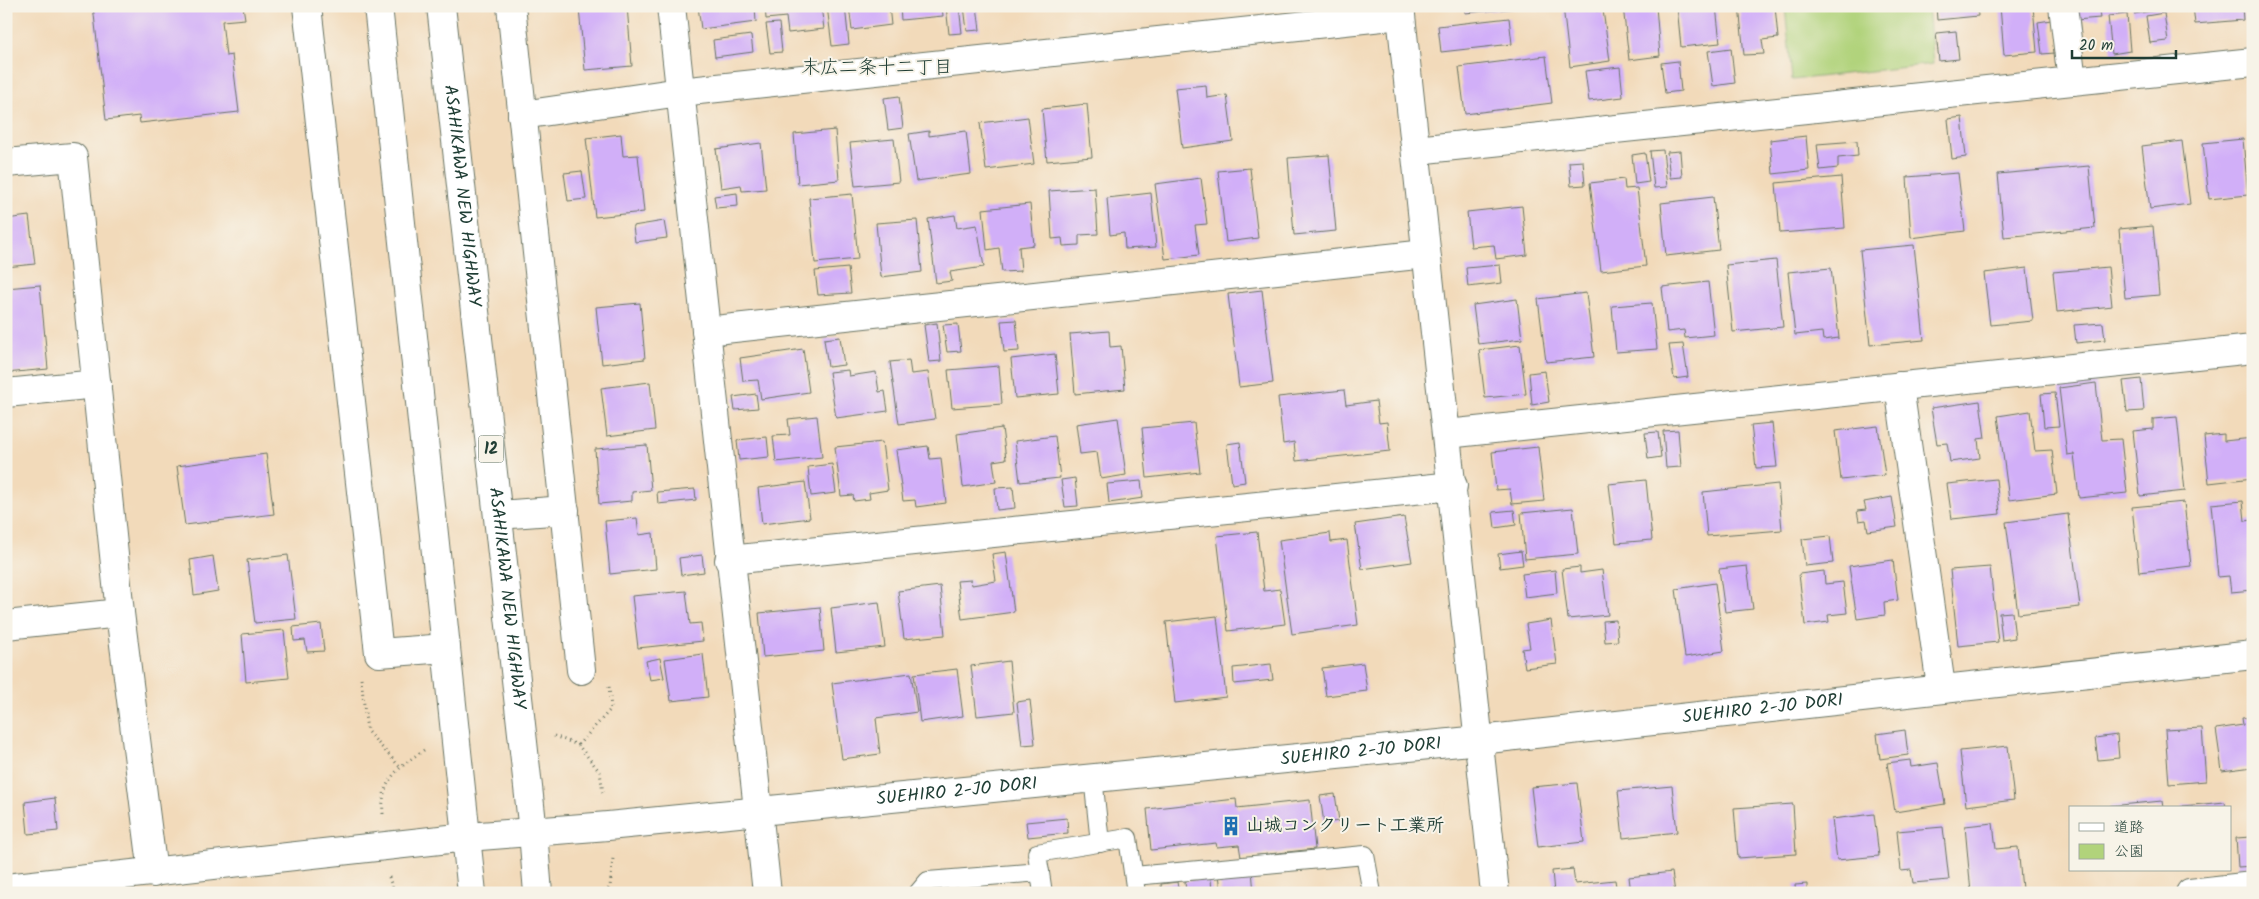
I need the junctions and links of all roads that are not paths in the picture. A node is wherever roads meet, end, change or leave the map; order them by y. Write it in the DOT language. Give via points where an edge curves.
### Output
graph roads {
  1 [pos="307,6"];
  2 [pos="378,6"];
  3 [pos="441,6"];
  4 [pos="511,6"];
  5 [pos="671,6"];
  6 [pos="2062,6"];
  7 [pos="1401,11"];
  8 [pos="2253,62"];
  9 [pos="2072,81"];
  10 [pos="680,92"];
  11 [pos="522,115"];
  12 [pos="1416,150"];
  13 [pos="6,163"];
  14 [pos="1426,254"];
  15 [pos="706,331"];
  16 [pos="2253,349"];
  17 [pos="97,384"];
  18 [pos="1899,386"];
  19 [pos="6,393"];
  20 [pos="1447,434"];
  21 [pos="1453,486"];
  22 [pos="565,510"];
  23 [pos="498,515"];
  24 [pos="729,560"];
  25 [pos="120,613"];
  26 [pos="6,625"];
  27 [pos="446,648"];
  28 [pos="2253,655"];
  29 [pos="581,670"];
  30 [pos="1941,687"];
  31 [pos="1480,740"];
  32 [pos="1093,777"];
  33 [pos="759,810"];
  34 [pos="533,832"];
  35 [pos="467,837"];
  36 [pos="1100,843"];
  37 [pos="1040,872"];
  38 [pos="153,873"];
  39 [pos="1135,884"];
  40 [pos="2253,886"];
  41 [pos="6,888"];
  42 [pos="472,893"];
  43 [pos="538,893"];
  44 [pos="767,893"];
  45 [pos="918,893"];
  46 [pos="1043,893"];
  47 [pos="1372,893"];
  48 [pos="1495,893"];
  49 [pos="2190,893"];
  1 -- 27 [label="main road" via="379,653"];
  2 -- 27 [label="main road"];
  3 -- 23 [label="main road, ASAHIKAWA NEW HIGHWAY / 12"];
  4 -- 11 [label="main road"];
  5 -- 10 [label="main road"];
  6 -- 9 [label="main road"];
  7 -- 10 [label="main road"];
  7 -- 12 [label="main road"];
  8 -- 9 [label="main road"];
  9 -- 12 [label="main road"];
  10 -- 11 [label="main road"];
  10 -- 15 [label="main road"];
  11 -- 22 [label="main road"];
  12 -- 14 [label="main road"];
  13 -- 17 [label="main road" via="73,157"];
  14 -- 15 [label="main road"];
  14 -- 20 [label="main road"];
  15 -- 24 [label="main road"];
  16 -- 18 [label="main road"];
  17 -- 19 [label="main road"];
  17 -- 25 [label="main road"];
  18 -- 20 [label="main road"];
  18 -- 30 [label="main road"];
  20 -- 21 [label="main road"];
  21 -- 24 [label="main road"];
  21 -- 31 [label="main road"];
  22 -- 23 [label="main road"];
  22 -- 29 [label="main road"];
  23 -- 34 [label="main road, ASAHIKAWA NEW HIGHWAY / 12"];
  24 -- 33 [label="main road"];
  25 -- 26 [label="main road"];
  25 -- 38 [label="main road"];
  27 -- 35 [label="main road"];
  28 -- 30 [label="main road, SUEHIRO 2-JO DORI"];
  30 -- 31 [label="main road, SUEHIRO 2-JO DORI"];
  31 -- 32 [label="main road, SUEHIRO 2-JO DORI"];
  31 -- 48 [label="main road"];
  32 -- 33 [label="main road, SUEHIRO 2-JO DORI"];
  32 -- 36 [label="lane"];
  33 -- 34 [label="main road, SUEHIRO 2-JO DORI"];
  33 -- 44 [label="main road"];
  34 -- 35 [label="main road, SUEHIRO 2-JO DORI"];
  34 -- 43 [label="main road, ASAHIKAWA NEW HIGHWAY / 12"];
  35 -- 38 [label="main road, SUEHIRO 2-JO DORI"];
  35 -- 42 [label="main road"];
  36 -- 37 [label="lane" via="1037,853"];
  36 -- 39 [label="lane" via="1128,838"];
  37 -- 45 [label="lane" via="928,880"];
  37 -- 46 [label="lane"];
  38 -- 41 [label="main road, SUEHIRO 2-JO DORI"];
  39 -- 47 [label="lane" via="1365,855"];
  40 -- 49 [label="main road"];
}
